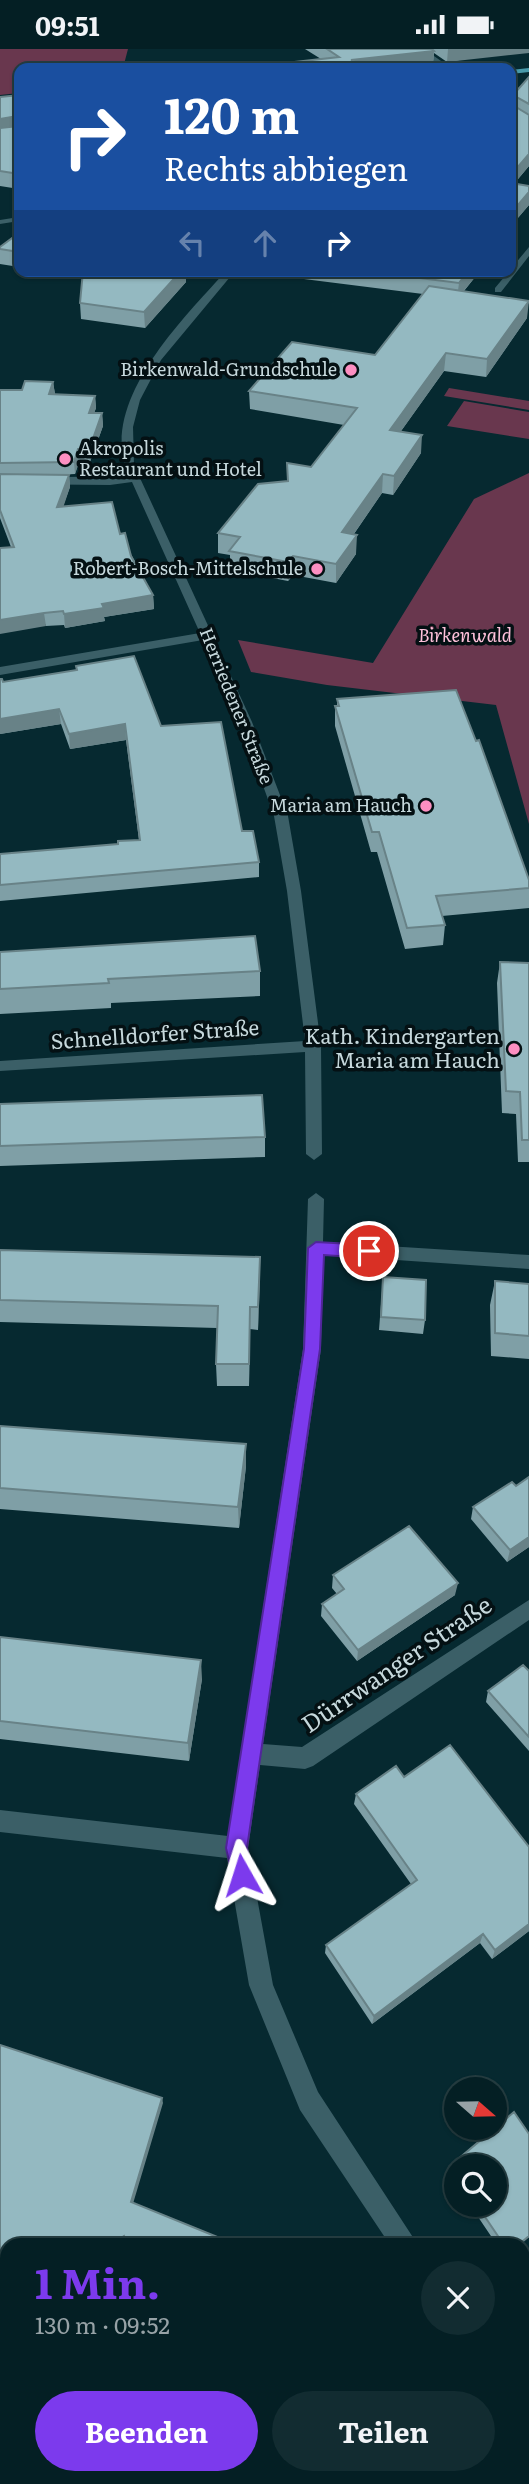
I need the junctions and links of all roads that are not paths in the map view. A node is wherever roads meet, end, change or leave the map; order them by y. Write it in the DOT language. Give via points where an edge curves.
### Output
graph roads {
  1 [pos="419,49"];
  2 [pos="440,63"];
  3 [pos="529,250"];
  4 [pos="516,267"];
  5 [pos="226,277"];
  6 [pos="508,277"];
  7 [pos="498,290"];
  8 [pos="134,479"];
  9 [pos="0,481"];
  10 [pos="209,635"];
  11 [pos="0,671"];
  12 [pos="313,1046"];
  13 [pos="0,1066"];
  14 [pos="314,1154"];
  15 [pos="316,1199"];
  16 [pos="316,1248"];
  17 [pos="529,1262"];
  18 [pos="529,1609"];
  19 [pos="251,1754"];
  20 [pos="0,1821"];
  21 [pos="237,1848"];
  22 [pos="400,2238"];
  1 -- 2 [label="street"];
  3 -- 4 [label="street"];
  5 -- 8 [label="street, Herriedener Straße" via="177,334 134,403 128,426"];
  6 -- 7 [label="street"];
  8 -- 9 [label="street"];
  8 -- 10 [label="street, Herriedener Straße"];
  10 -- 11 [label="street"];
  10 -- 12 [label="street, Herriedener Straße" via="281,816"];
  12 -- 13 [label="street, Schnelldorfer Straße"];
  12 -- 14 [label="street, Herriedener Straße"];
  15 -- 16 [label="street"];
  16 -- 17 [label="street"];
  16 -- 19 [label="street" via="312,1349"];
  18 -- 19 [label="street, Dürrwanger Straße" via="305,1758"];
  19 -- 21 [label="street"];
  20 -- 21 [label="street"];
  21 -- 22 [label="street" via="261,1985 309,2101"];
}
